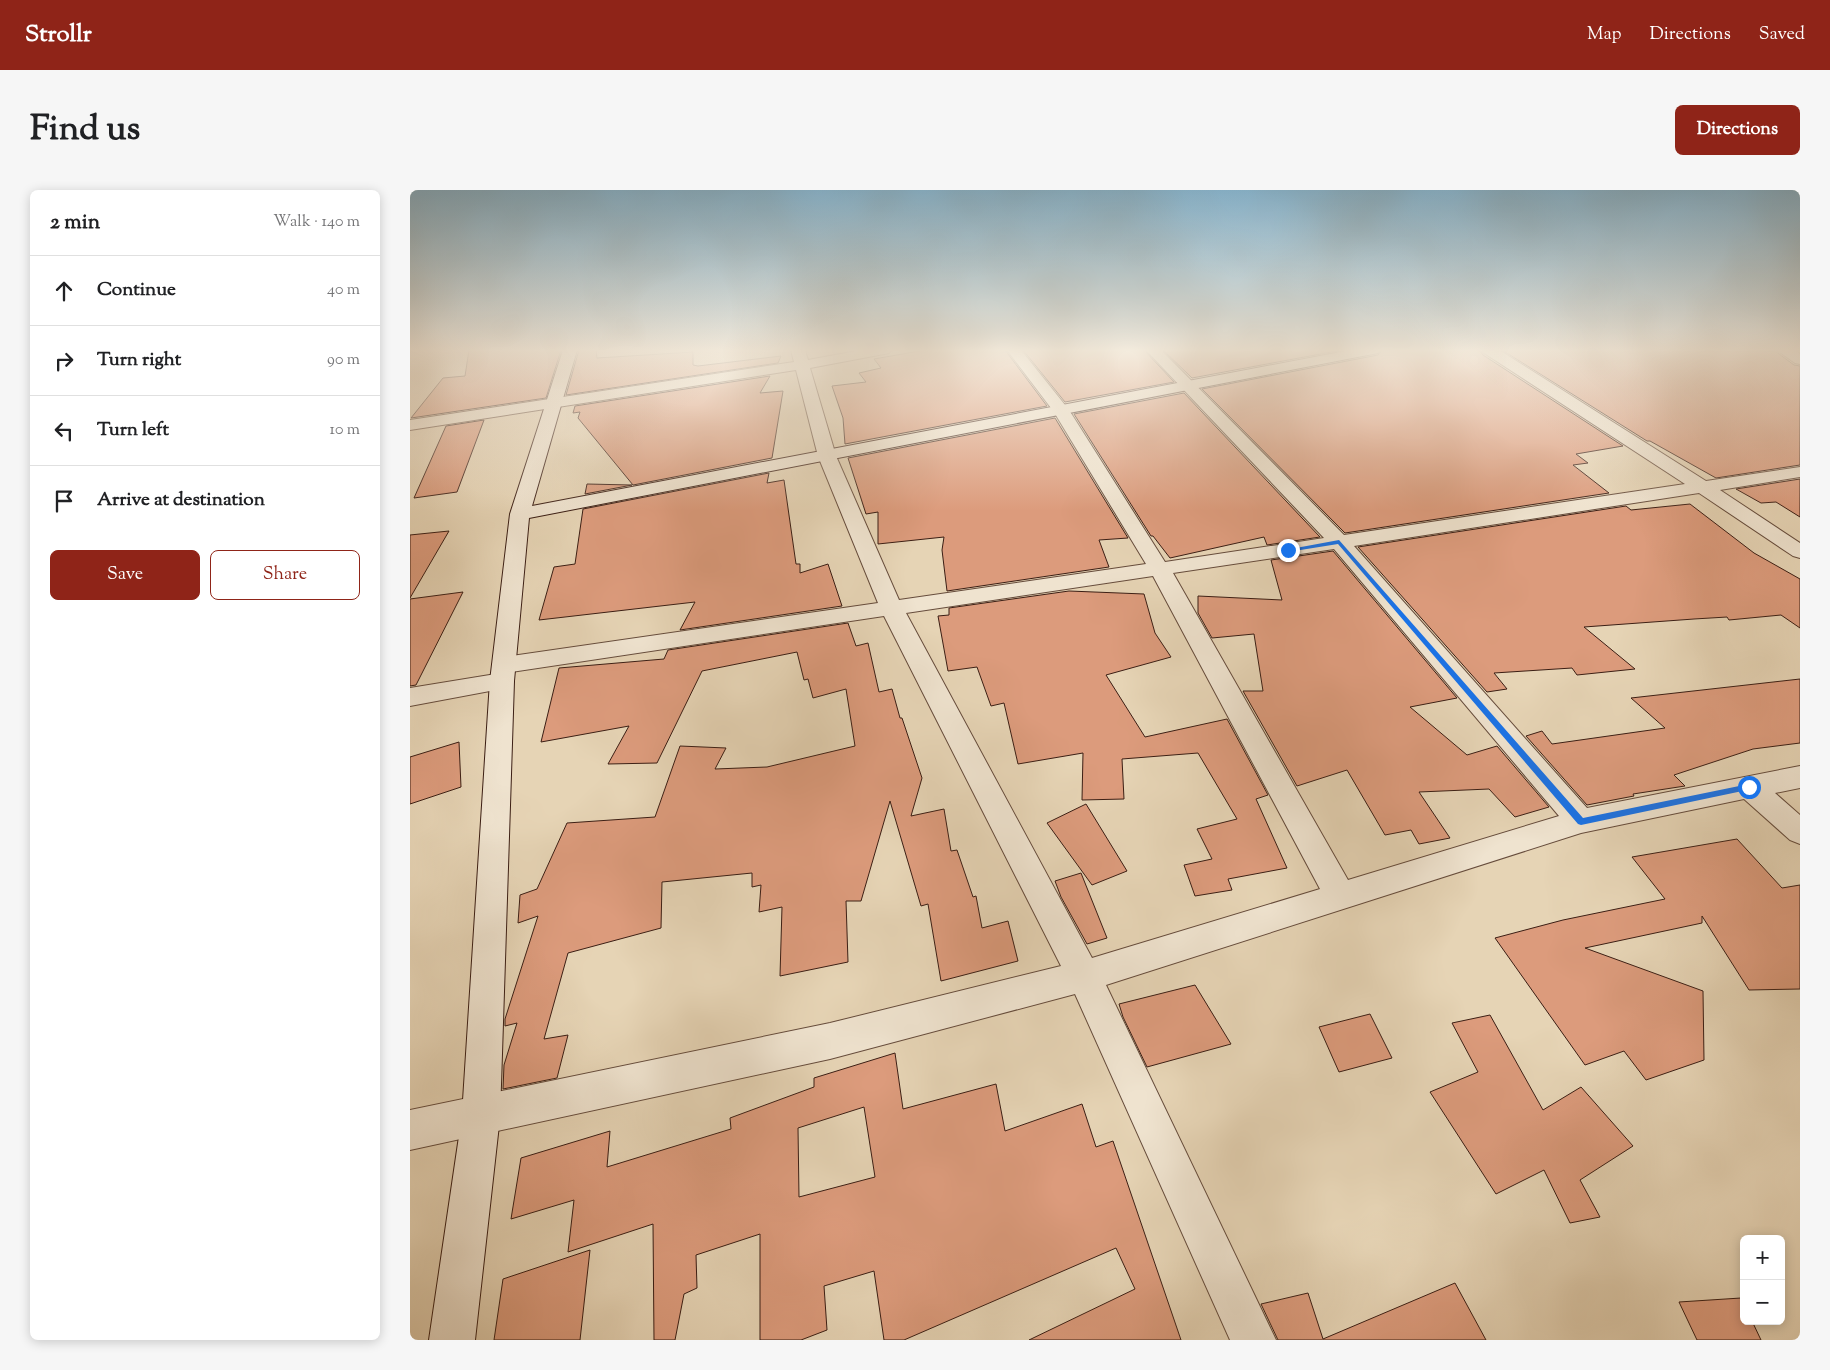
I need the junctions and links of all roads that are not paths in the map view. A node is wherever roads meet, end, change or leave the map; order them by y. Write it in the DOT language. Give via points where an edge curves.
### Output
graph roads {
  1 [pos="559,404"];
  2 [pos="813,404"];
  3 [pos="1055,404"];
  4 [pos="1091,404"];
  5 [pos="1206,404"];
  6 [pos="1573,404"];
  7 [pos="552,405"];
  8 [pos="1060,410"];
  9 [pos="410,426"];
  10 [pos="827,456"];
  11 [pos="1800,472"];
  12 [pos="1703,487"];
  13 [pos="520,514"];
  14 [pos="1339,542"];
  15 [pos="1800,552"];
  16 [pos="1159,568"];
  17 [pos="891,607"];
  18 [pos="503,673"];
  19 [pos="410,697"];
  20 [pos="1800,777"];
  21 [pos="1749,787"];
  22 [pos="1581,821"];
  23 [pos="1800,832"];
  24 [pos="1342,897"];
  25 [pos="1084,976"];
  26 [pos="481,1116"];
  27 [pos="410,1130"];
  28 [pos="452,1340"];
  29 [pos="1254,1340"];
  1 -- 7 [label="street"];
  2 -- 10 [label="street"];
  3 -- 8 [label="street"];
  4 -- 8 [label="street"];
  5 -- 14 [label="street"];
  6 -- 12 [label="street"];
  7 -- 9 [label="street"];
  7 -- 13 [label="street"];
  8 -- 10 [label="street"];
  8 -- 16 [label="street"];
  10 -- 13 [label="street"];
  10 -- 17 [label="street"];
  11 -- 12 [label="street"];
  12 -- 14 [label="street"];
  12 -- 15 [label="street"];
  13 -- 18 [label="street"];
  14 -- 16 [label="street"];
  14 -- 22 [label="street"];
  16 -- 17 [label="street"];
  16 -- 24 [label="street"];
  17 -- 18 [label="street"];
  17 -- 25 [label="street"];
  18 -- 19 [label="street"];
  18 -- 26 [label="street"];
  20 -- 21 [label="street"];
  21 -- 22 [label="street"];
  21 -- 23 [label="street"];
  22 -- 24 [label="street"];
  24 -- 25 [label="street"];
  25 -- 26 [label="street" via="830,1041"];
  25 -- 29 [label="street"];
  26 -- 27 [label="street"];
  26 -- 28 [label="street"];
}
